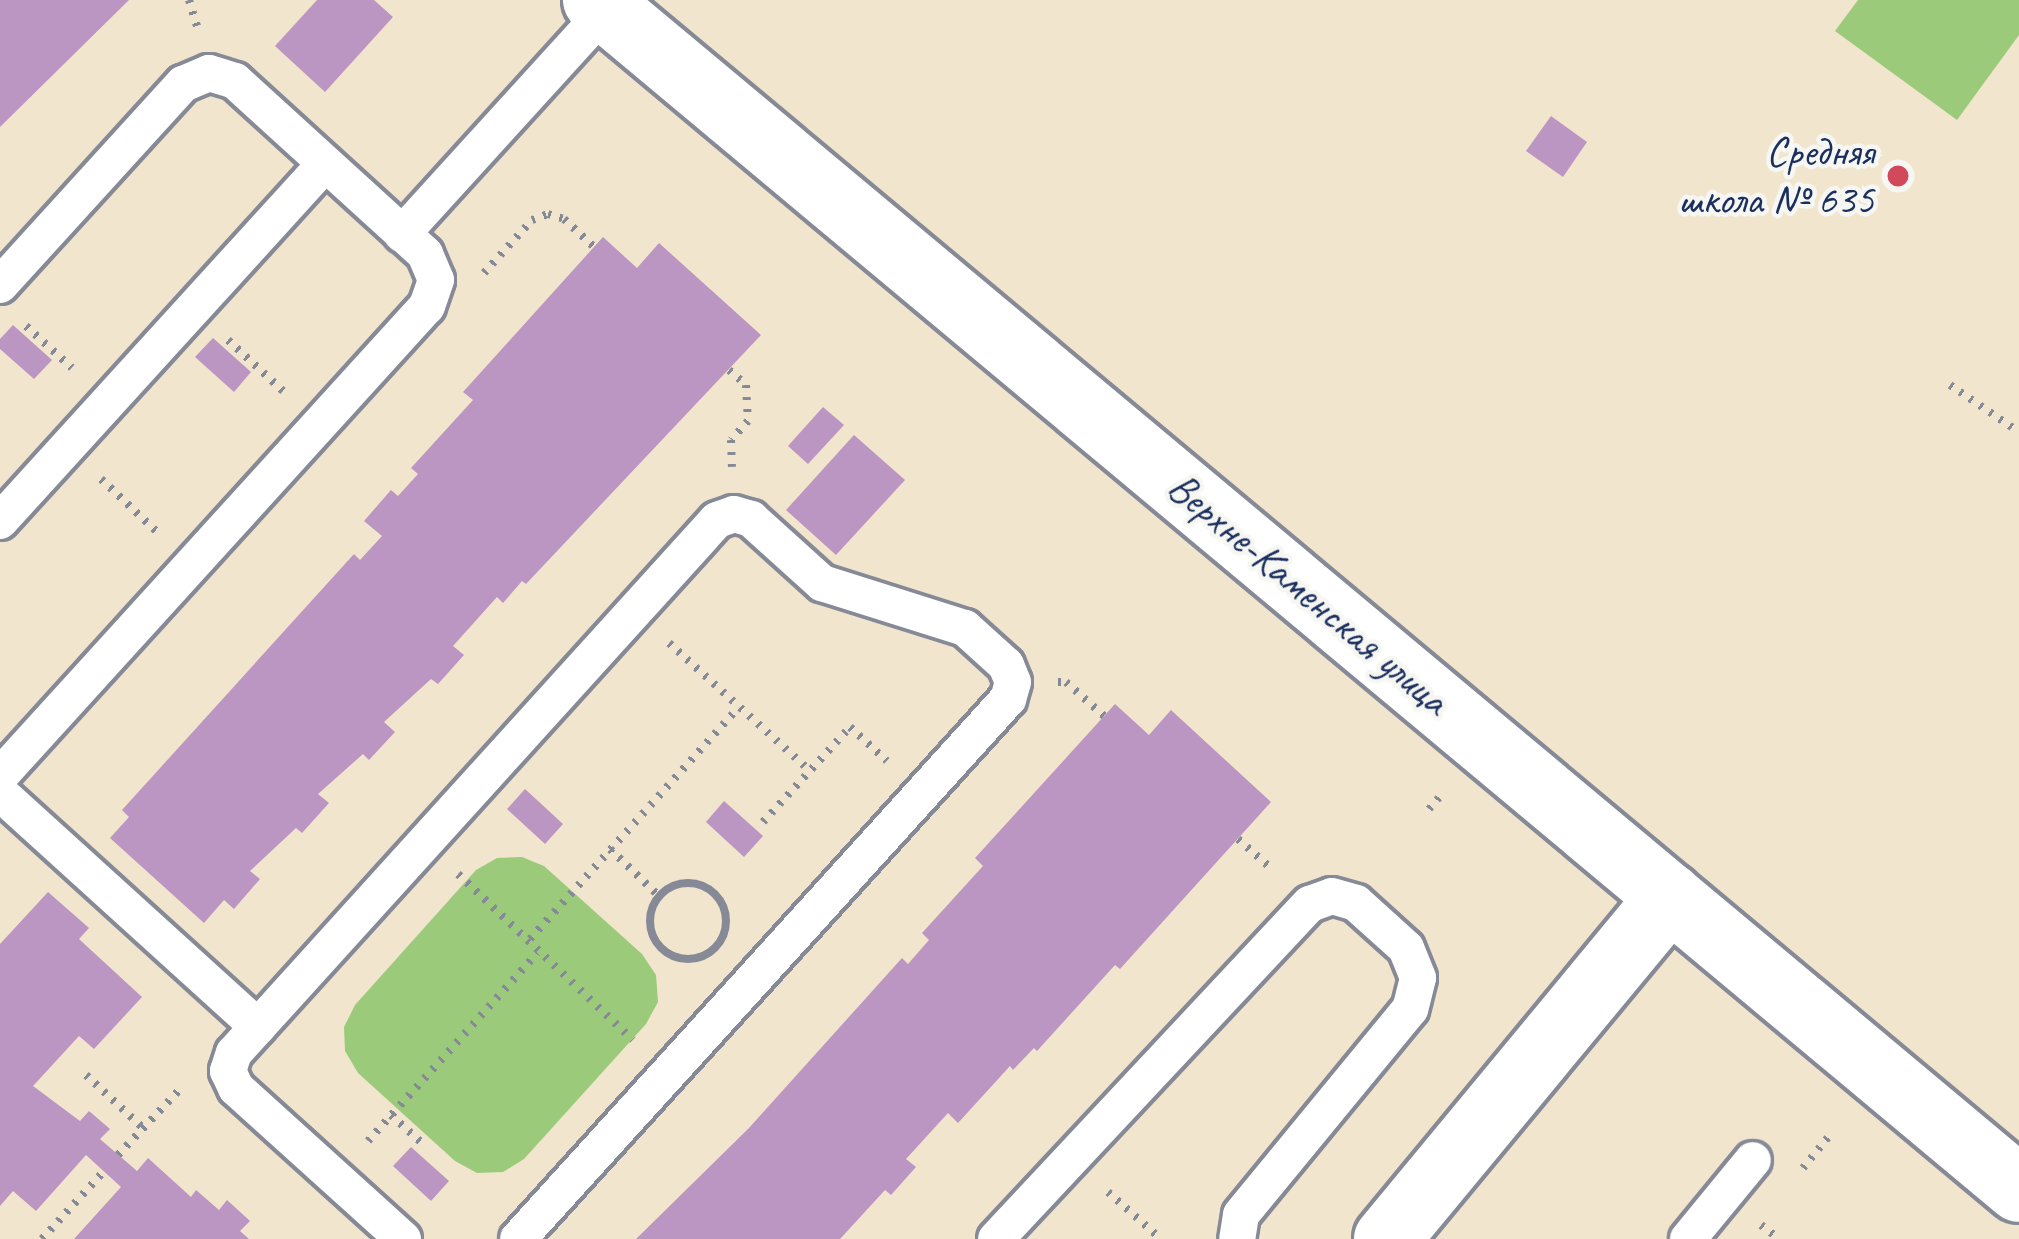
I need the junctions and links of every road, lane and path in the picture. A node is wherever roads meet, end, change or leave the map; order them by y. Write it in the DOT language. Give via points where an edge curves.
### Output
graph roads {
  1 [pos="601,4"];
  2 [pos="326,164"];
  3 [pos="402,234"];
  4 [pos="594,247"];
  5 [pos="436,280"];
  6 [pos="8,301"];
  7 [pos="193,308"];
  8 [pos="729,370"];
  9 [pos="1950,385"];
  10 [pos="109,401"];
  11 [pos="320,424"];
  12 [pos="2019,432"];
  13 [pos="68,447"];
  14 [pos="734,514"];
  15 [pos="0,521"];
  16 [pos="192,565"];
  17 [pos="666,640"];
  18 [pos="739,707"];
  19 [pos="883,757"];
  20 [pos="810,771"];
  21 [pos="0,776"];
  22 [pos="0,793"];
  23 [pos="763,822"];
  24 [pos="610,849"];
  25 [pos="466,881"];
  26 [pos="659,896"];
  27 [pos="1670,897"];
  28 [pos="530,939"];
  29 [pos="537,953"];
  30 [pos="258,1027"];
  31 [pos="632,1039"];
  32 [pos="228,1071"];
  33 [pos="86,1075"];
  34 [pos="392,1115"];
  35 [pos="143,1127"];
  36 [pos="366,1143"];
  37 [pos="424,1145"];
  38 [pos="118,1155"];
  39 [pos="1070,1157"];
  40 [pos="1753,1160"];
  41 [pos="104,1171"];
  42 [pos="2019,1190"];
  43 [pos="42,1239"];
  44 [pos="403,1239"];
  45 [pos="518,1239"];
  46 [pos="996,1239"];
  47 [pos="1160,1239"];
  48 [pos="1237,1239"];
  49 [pos="1387,1239"];
  50 [pos="1688,1239"];
  1 -- 3 [label="lane"];
  1 -- 27 [label="street, Верхне-Каменская улица"];
  2 -- 3 [label="lane"];
  2 -- 6 [label="lane" via="236,82 209,73 183,84"];
  2 -- 7 [label="lane"];
  3 -- 5 [label="lane"];
  4 -- 5 [label="path" via="548,214 532,220 479,278"];
  5 -- 11 [label="lane" via="427,306"];
  6 -- 10 [label="path"];
  7 -- 10 [label="lane"];
  7 -- 11 [label="path"];
  8 -- 14 [label="path" via="746,385 748,421 731,440"];
  9 -- 12 [label="path"];
  10 -- 13 [label="lane"];
  11 -- 16 [label="lane"];
  13 -- 15 [label="lane"];
  13 -- 16 [label="path"];
  14 -- 30 [label="lane" via="717,520"];
  14 -- 45 [label="lane" via="752,519 822,583 965,628 1006,665 1008,699"];
  16 -- 21 [label="lane"];
  17 -- 18 [label="path"];
  18 -- 20 [label="path"];
  18 -- 24 [label="path"];
  19 -- 20 [label="path" via="850,727"];
  20 -- 23 [label="path"];
  22 -- 30 [label="lane"];
  24 -- 26 [label="path"];
  24 -- 28 [label="path"];
  25 -- 28 [label="path"];
  26 -- 26 [label="path" via="650,914 663,952 702,958 718,946 724,908 712,892 695,883"];
  27 -- 42 [label="street, Верхне-Каменская улица"];
  27 -- 49 [label="street"];
  28 -- 29 [label="path"];
  29 -- 31 [label="path"];
  29 -- 34 [label="path"];
  30 -- 32 [label="lane"];
  32 -- 35 [label="path" via="180,1088"];
  32 -- 44 [label="lane" via="236,1088"];
  33 -- 35 [label="path"];
  34 -- 36 [label="path"];
  34 -- 37 [label="path"];
  35 -- 38 [label="path"];
  39 -- 46 [label="lane"];
  39 -- 47 [label="path"];
  39 -- 48 [label="lane" via="1310,904 1333,896 1356,903 1406,948 1418,978 1410,1010 1241,1215"];
  40 -- 50 [label="lane"];
  41 -- 43 [label="path"];
}
